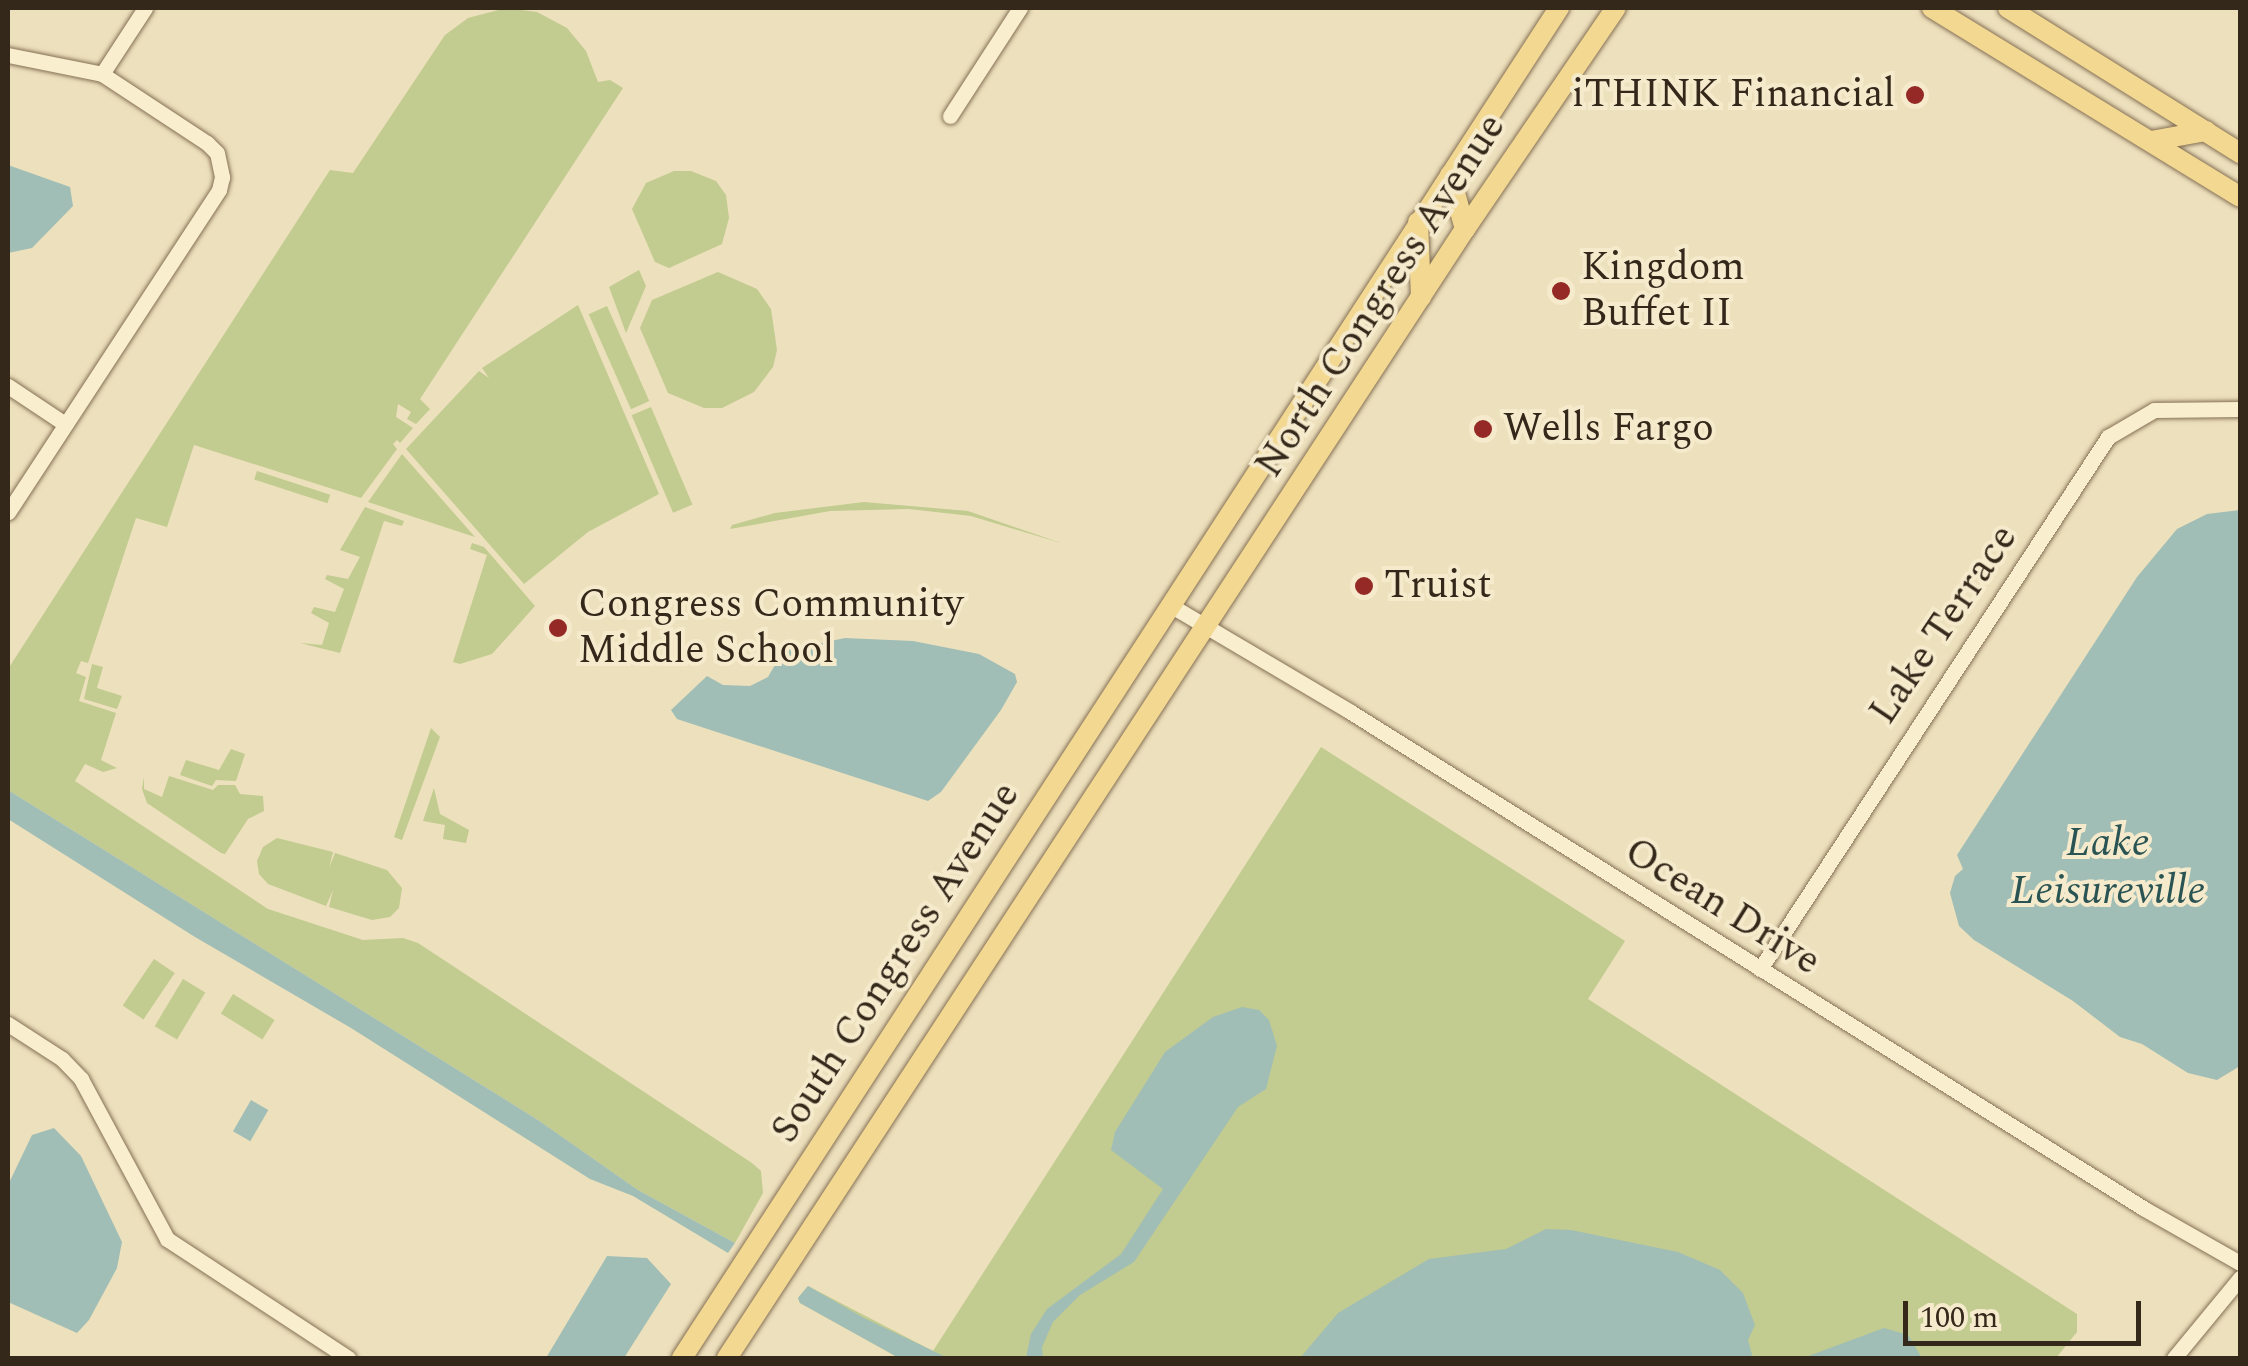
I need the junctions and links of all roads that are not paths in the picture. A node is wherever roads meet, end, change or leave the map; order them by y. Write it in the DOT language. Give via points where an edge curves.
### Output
graph roads {
  1 [pos="145,8"];
  2 [pos="1020,8"];
  3 [pos="1559,8"];
  4 [pos="1616,8"];
  5 [pos="1932,8"];
  6 [pos="2008,8"];
  7 [pos="8,55"];
  8 [pos="102,74"];
  9 [pos="2153,98"];
  10 [pos="2100,110"];
  11 [pos="950,116"];
  12 [pos="2206,132"];
  13 [pos="2150,141"];
  14 [pos="2240,153"];
  15 [pos="1450,175"];
  16 [pos="2240,197"];
  17 [pos="1418,222"];
  18 [pos="1465,229"];
  19 [pos="1421,296"];
  20 [pos="8,386"];
  21 [pos="2240,408"];
  22 [pos="65,424"];
  23 [pos="8,512"];
  24 [pos="1170,606"];
  25 [pos="1207,625"];
  26 [pos="1760,969"];
  27 [pos="8,1024"];
  28 [pos="2240,1263"];
  29 [pos="2240,1278"];
  30 [pos="2180,1357"];
  31 [pos="348,1358"];
  32 [pos="682,1358"];
  33 [pos="727,1358"];
  1 -- 8 [label="street"];
  2 -- 11 [label="street"];
  3 -- 15 [label="main road, North Congress Avenue"];
  4 -- 18 [label="main road, North Congress Avenue"];
  5 -- 10 [label="main road"];
  6 -- 9 [label="main road"];
  7 -- 8 [label="street"];
  8 -- 22 [label="street" via="207,143 222,177"];
  9 -- 10 [label="main road"];
  9 -- 12 [label="main road"];
  10 -- 13 [label="main road"];
  12 -- 13 [label="main road"];
  12 -- 14 [label="main road"];
  13 -- 16 [label="main road"];
  15 -- 17 [label="main road, North Congress Avenue"];
  15 -- 18 [label="main road"];
  17 -- 19 [label="main road"];
  17 -- 24 [label="main road, North Congress Avenue"];
  18 -- 19 [label="main road, North Congress Avenue"];
  19 -- 25 [label="main road, North Congress Avenue"];
  20 -- 22 [label="street"];
  21 -- 26 [label="street, Lake Terrace" via="2154,410 2108,437"];
  22 -- 23 [label="street"];
  24 -- 25 [label="street, Ocean Drive"];
  24 -- 32 [label="main road, South Congress Avenue"];
  25 -- 26 [label="street, Ocean Drive"];
  25 -- 33 [label="main road, South Congress Avenue"];
  26 -- 28 [label="street, Ocean Drive"];
  27 -- 31 [label="street" via="62,1059 81,1080 167,1240"];
  29 -- 30 [label="street"];
}
